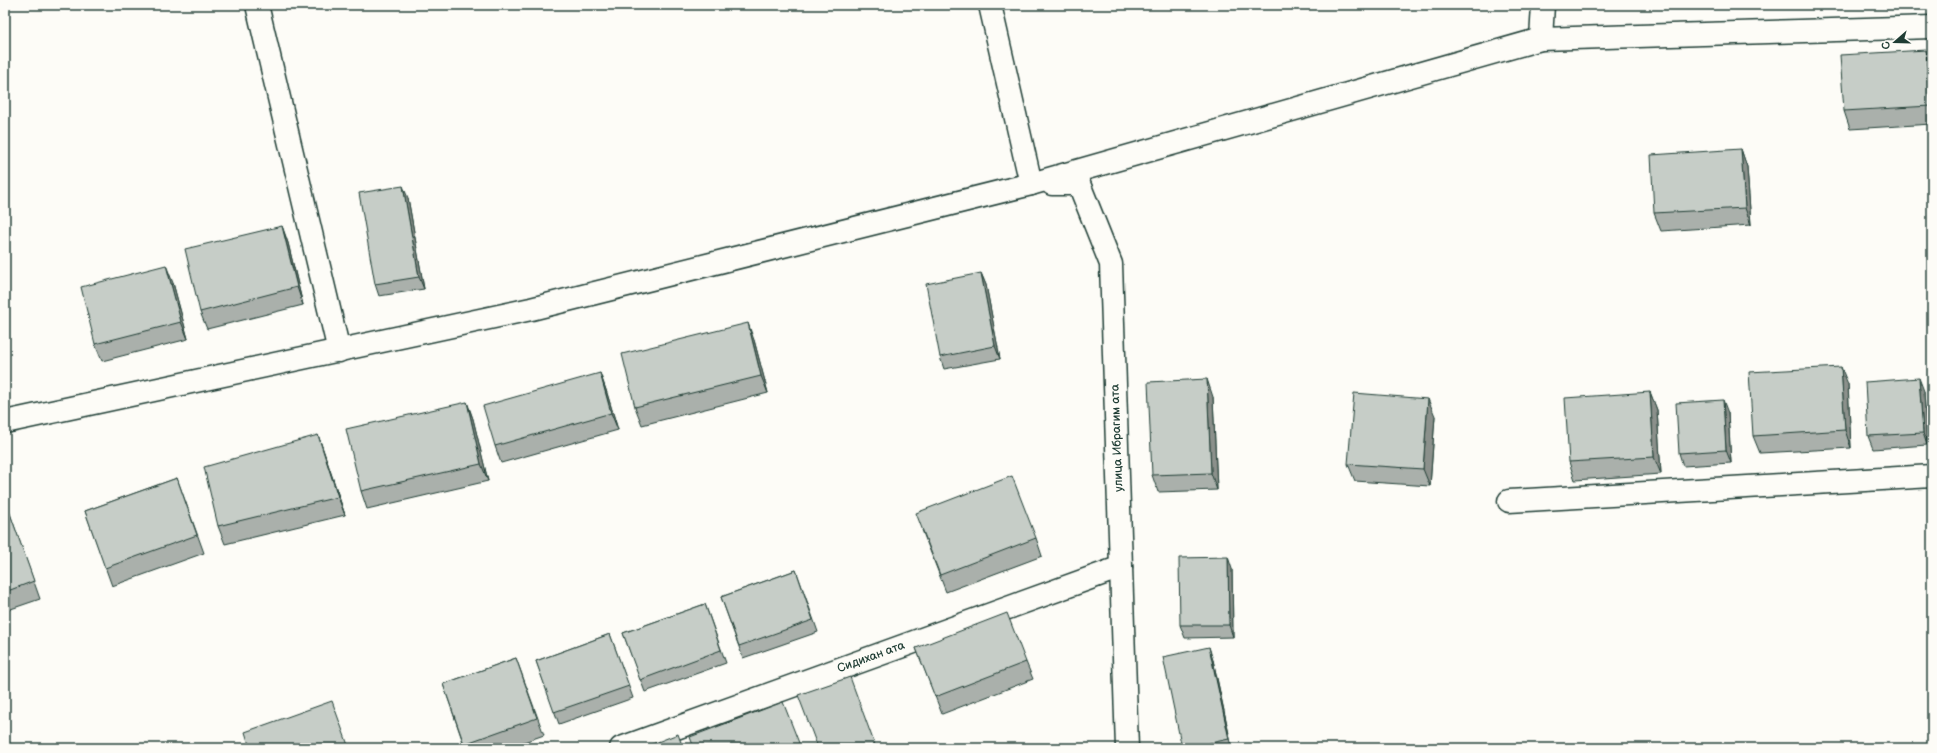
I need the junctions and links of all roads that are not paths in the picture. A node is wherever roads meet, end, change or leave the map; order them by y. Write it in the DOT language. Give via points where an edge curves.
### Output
graph roads {
  1 [pos="256,5"];
  2 [pos="990,5"];
  3 [pos="1543,5"];
  4 [pos="1932,27"];
  5 [pos="1541,39"];
  6 [pos="1030,184"];
  7 [pos="339,351"];
  8 [pos="5,422"];
  9 [pos="1932,476"];
  10 [pos="1508,501"];
  11 [pos="1121,567"];
  12 [pos="621,748"];
  13 [pos="1127,748"];
  1 -- 7 [label="street"];
  2 -- 6 [label="street"];
  3 -- 5 [label="street"];
  4 -- 5 [label="street"];
  5 -- 6 [label="street"];
  6 -- 7 [label="street" via="531,310"];
  6 -- 11 [label="street, улица Ибрагим ата" via="1079,184 1111,264"];
  7 -- 8 [label="street"];
  9 -- 10 [label="street"];
  11 -- 12 [label="street, Сидихан ата"];
  11 -- 13 [label="street, улица Ибрагим ата"];
}
